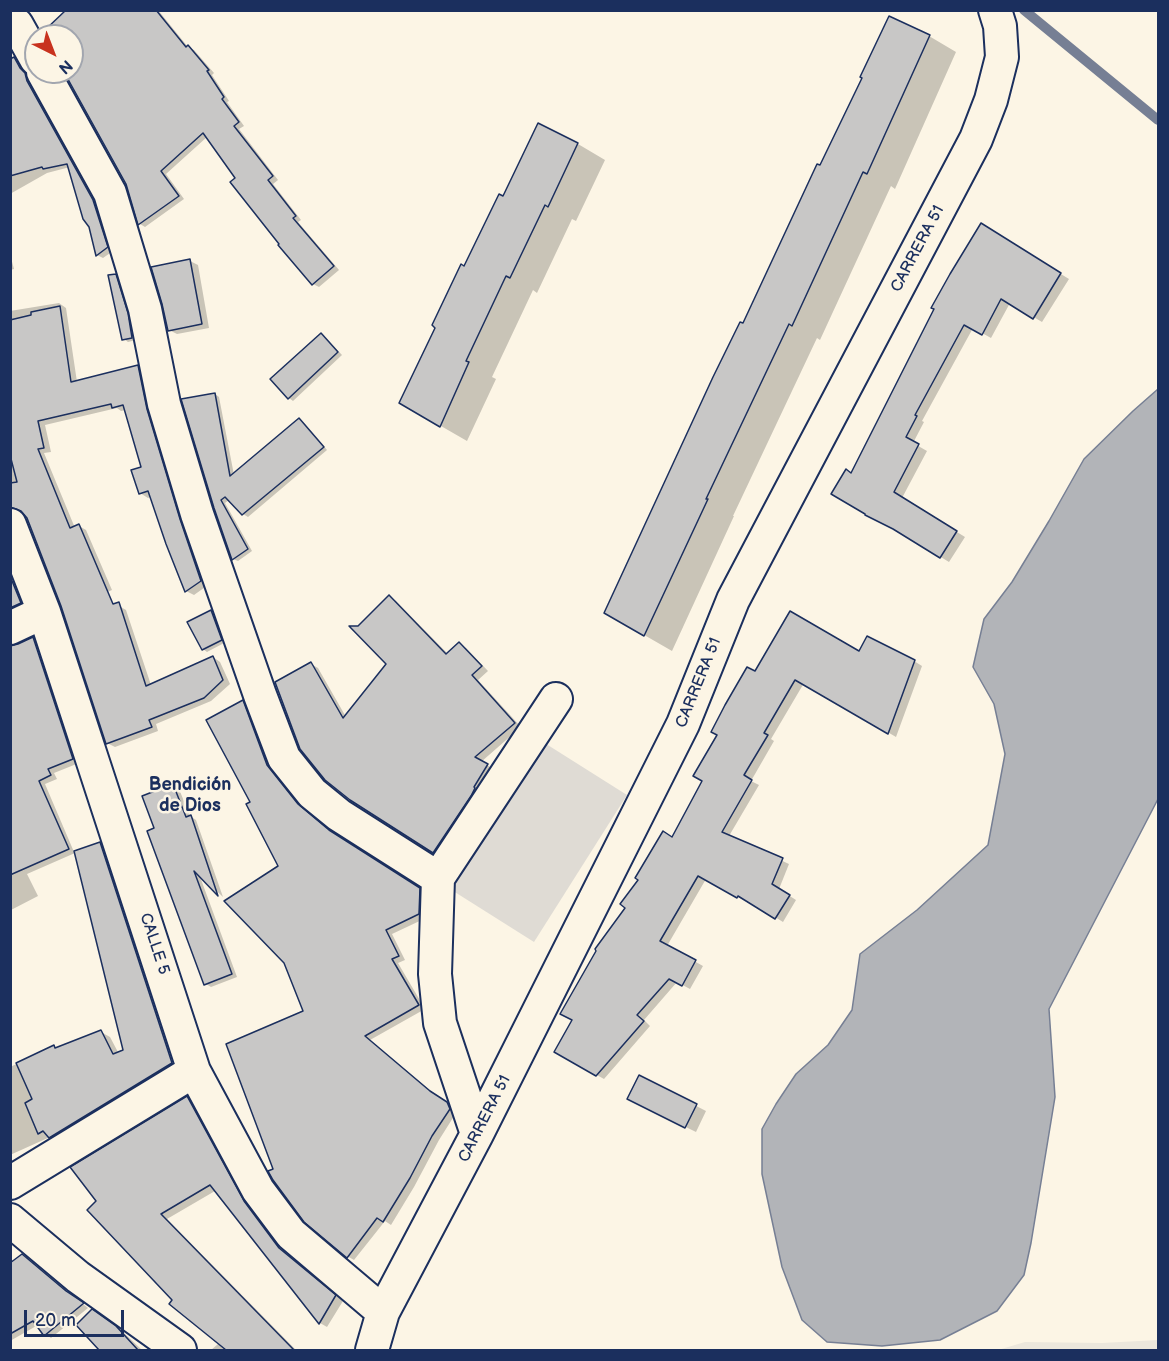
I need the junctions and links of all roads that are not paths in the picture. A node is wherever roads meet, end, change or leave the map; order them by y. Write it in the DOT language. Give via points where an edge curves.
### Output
graph roads {
  1 [pos="995,10"];
  2 [pos="50,84"];
  3 [pos="10,525"];
  4 [pos="44,612"];
  5 [pos="10,628"];
  6 [pos="556,699"];
  7 [pos="438,878"];
  8 [pos="194,1071"];
  9 [pos="477,1134"];
  10 [pos="10,1183"];
  11 [pos="10,1220"];
  12 [pos="383,1312"];
  13 [pos="180,1350"];
  14 [pos="372,1350"];
  1 -- 9 [label="street, CARRERA 51" via="1002,57 976,139 733,600 683,724"];
  2 -- 7 [label="street" via="110,193 146,309 164,404 197,514 285,758 312,794"];
  3 -- 4 [label="street, CALLE 5"];
  4 -- 5 [label="street"];
  4 -- 8 [label="street, CALLE 5"];
  6 -- 7 [label="street"];
  7 -- 9 [label="street" via="435,974 440,1023"];
  8 -- 10 [label="street"];
  8 -- 12 [label="street, CALLE 5" via="258,1190 291,1234"];
  9 -- 12 [label="street, CARRERA 51"];
  11 -- 13 [label="street" via="78,1277"];
  12 -- 14 [label="street, CARRERA 51"];
}
